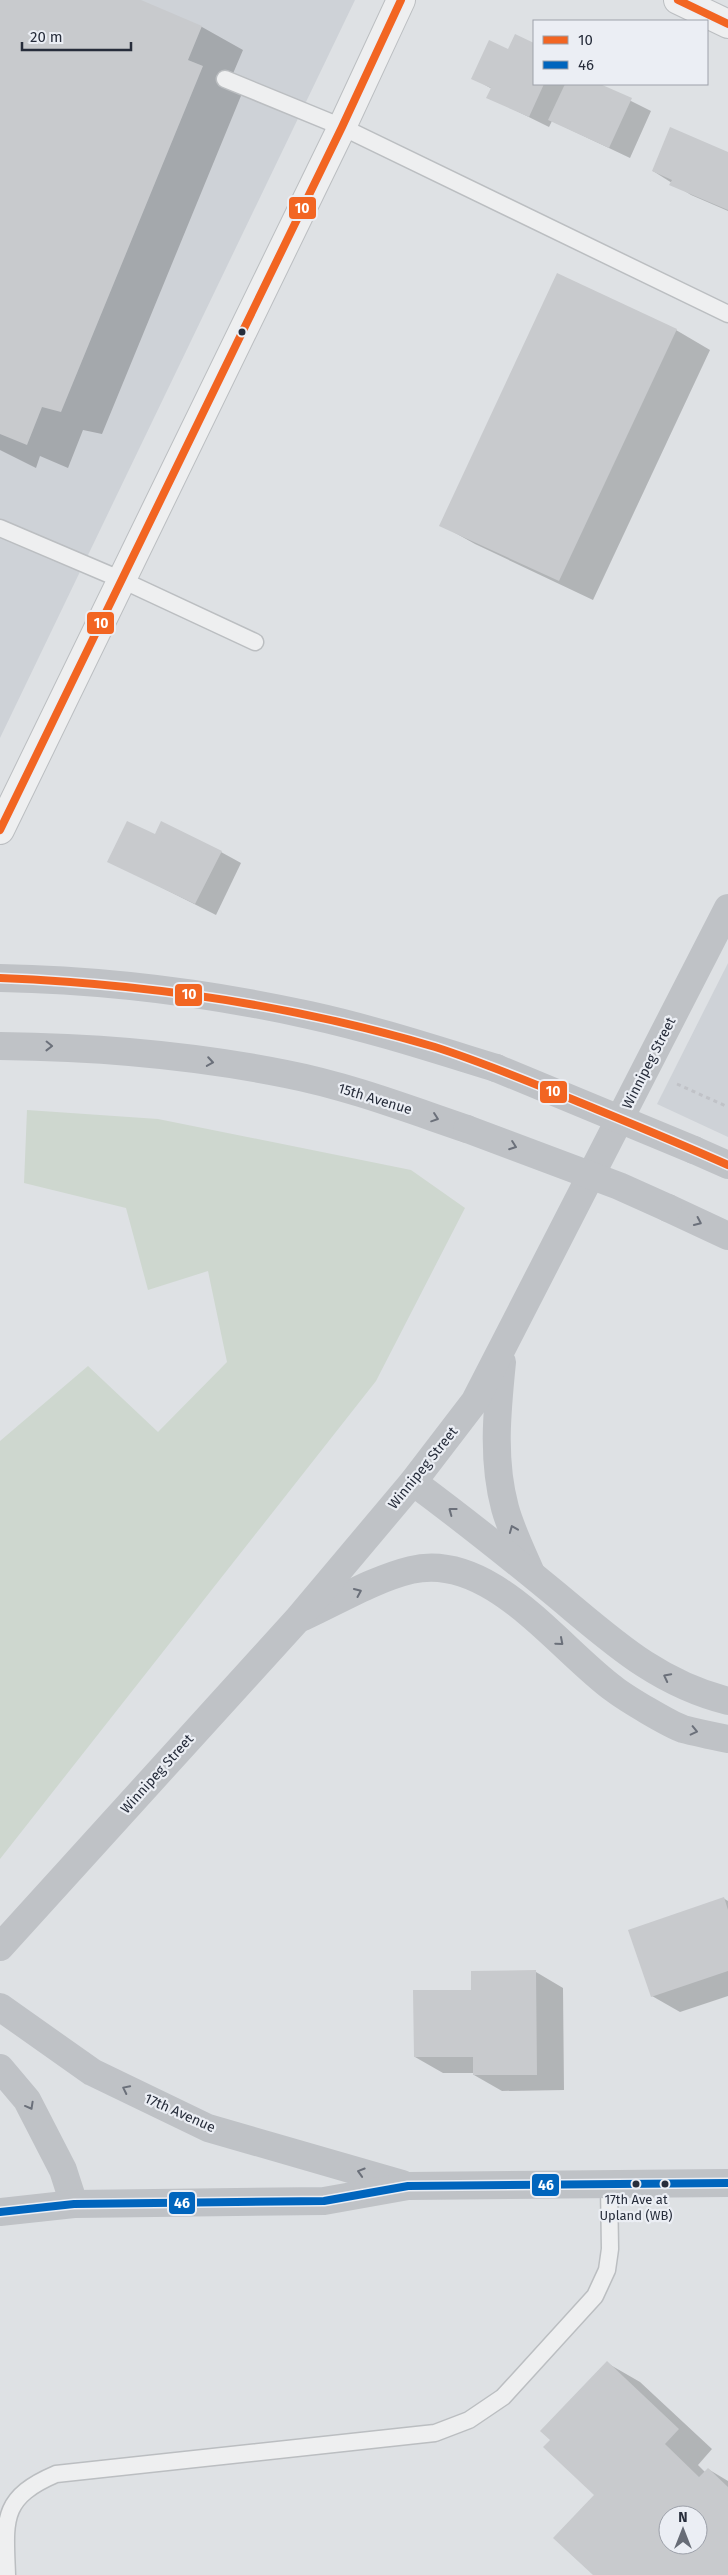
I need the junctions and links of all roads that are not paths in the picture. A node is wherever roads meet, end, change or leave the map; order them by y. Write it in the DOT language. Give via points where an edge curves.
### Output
graph roads {
  1 [pos="401,0"];
  2 [pos="678,0"];
  3 [pos="728,24"];
  4 [pos="226,79"];
  5 [pos="342,127"];
  6 [pos="728,314"];
  7 [pos="0,528"];
  8 [pos="122,580"];
  9 [pos="255,642"];
  10 [pos="0,830"];
  11 [pos="728,908"];
  12 [pos="0,978"];
  13 [pos="0,1046"];
  14 [pos="728,1165"];
  15 [pos="728,1236"];
  16 [pos="502,1350"];
  17 [pos="413,1482"];
  18 [pos="531,1574"];
  19 [pos="297,1620"];
  20 [pos="728,1701"];
  21 [pos="728,1739"];
  22 [pos="0,1947"];
  23 [pos="0,2007"];
  24 [pos="0,2068"];
  25 [pos="728,2183"];
  26 [pos="610,2184"];
  27 [pos="408,2186"];
  28 [pos="74,2204"];
  29 [pos="0,2212"];
  30 [pos="6,2575"];
  1 -- 5 [label="street"];
  2 -- 3 [label="street"];
  4 -- 5 [label="lane"];
  5 -- 6 [label="lane"];
  5 -- 8 [label="street"];
  7 -- 8 [label="lane"];
  8 -- 9 [label="lane"];
  8 -- 10 [label="street"];
  11 -- 16 [label="main road, Winnipeg Street"];
  12 -- 14 [label="main road, bridge" via="187,994 300,1013 390,1036 496,1068"];
  13 -- 15 [label="main road, 15th Avenue, one-way, bridge" via="61,1046 173,1057 286,1074 369,1095 619,1186"];
  16 -- 17 [label="main road, Winnipeg Street" via="475,1401"];
  18 -- 16 [label="main road, one-way" via="505,1510 499,1480 496,1428"];
  18 -- 17 [label="main road, one-way"];
  17 -- 19 [label="main road, Winnipeg Street"];
  20 -- 18 [label="main road, one-way" via="698,1693 640,1663"];
  19 -- 21 [label="main road, one-way" via="388,1578 413,1570 441,1569 467,1575 485,1581 523,1610 614,1690 682,1728"];
  19 -- 22 [label="main road, Winnipeg Street"];
  27 -- 23 [label="main road, 17th Avenue, one-way" via="208,2128 92,2072"];
  24 -- 28 [label="main road, one-way" via="27,2100 63,2170"];
  25 -- 26 [label="main road, 17th Avenue"];
  26 -- 27 [label="main road, 17th Avenue"];
  26 -- 30 [label="lane" via="609,2256 607,2270 595,2296 503,2397 470,2420 435,2433 56,2474 32,2485 10,2506 5,2534"];
  27 -- 28 [label="main road, 17th Avenue" via="324,2201"];
  28 -- 29 [label="main road, 17th Avenue"];
}
